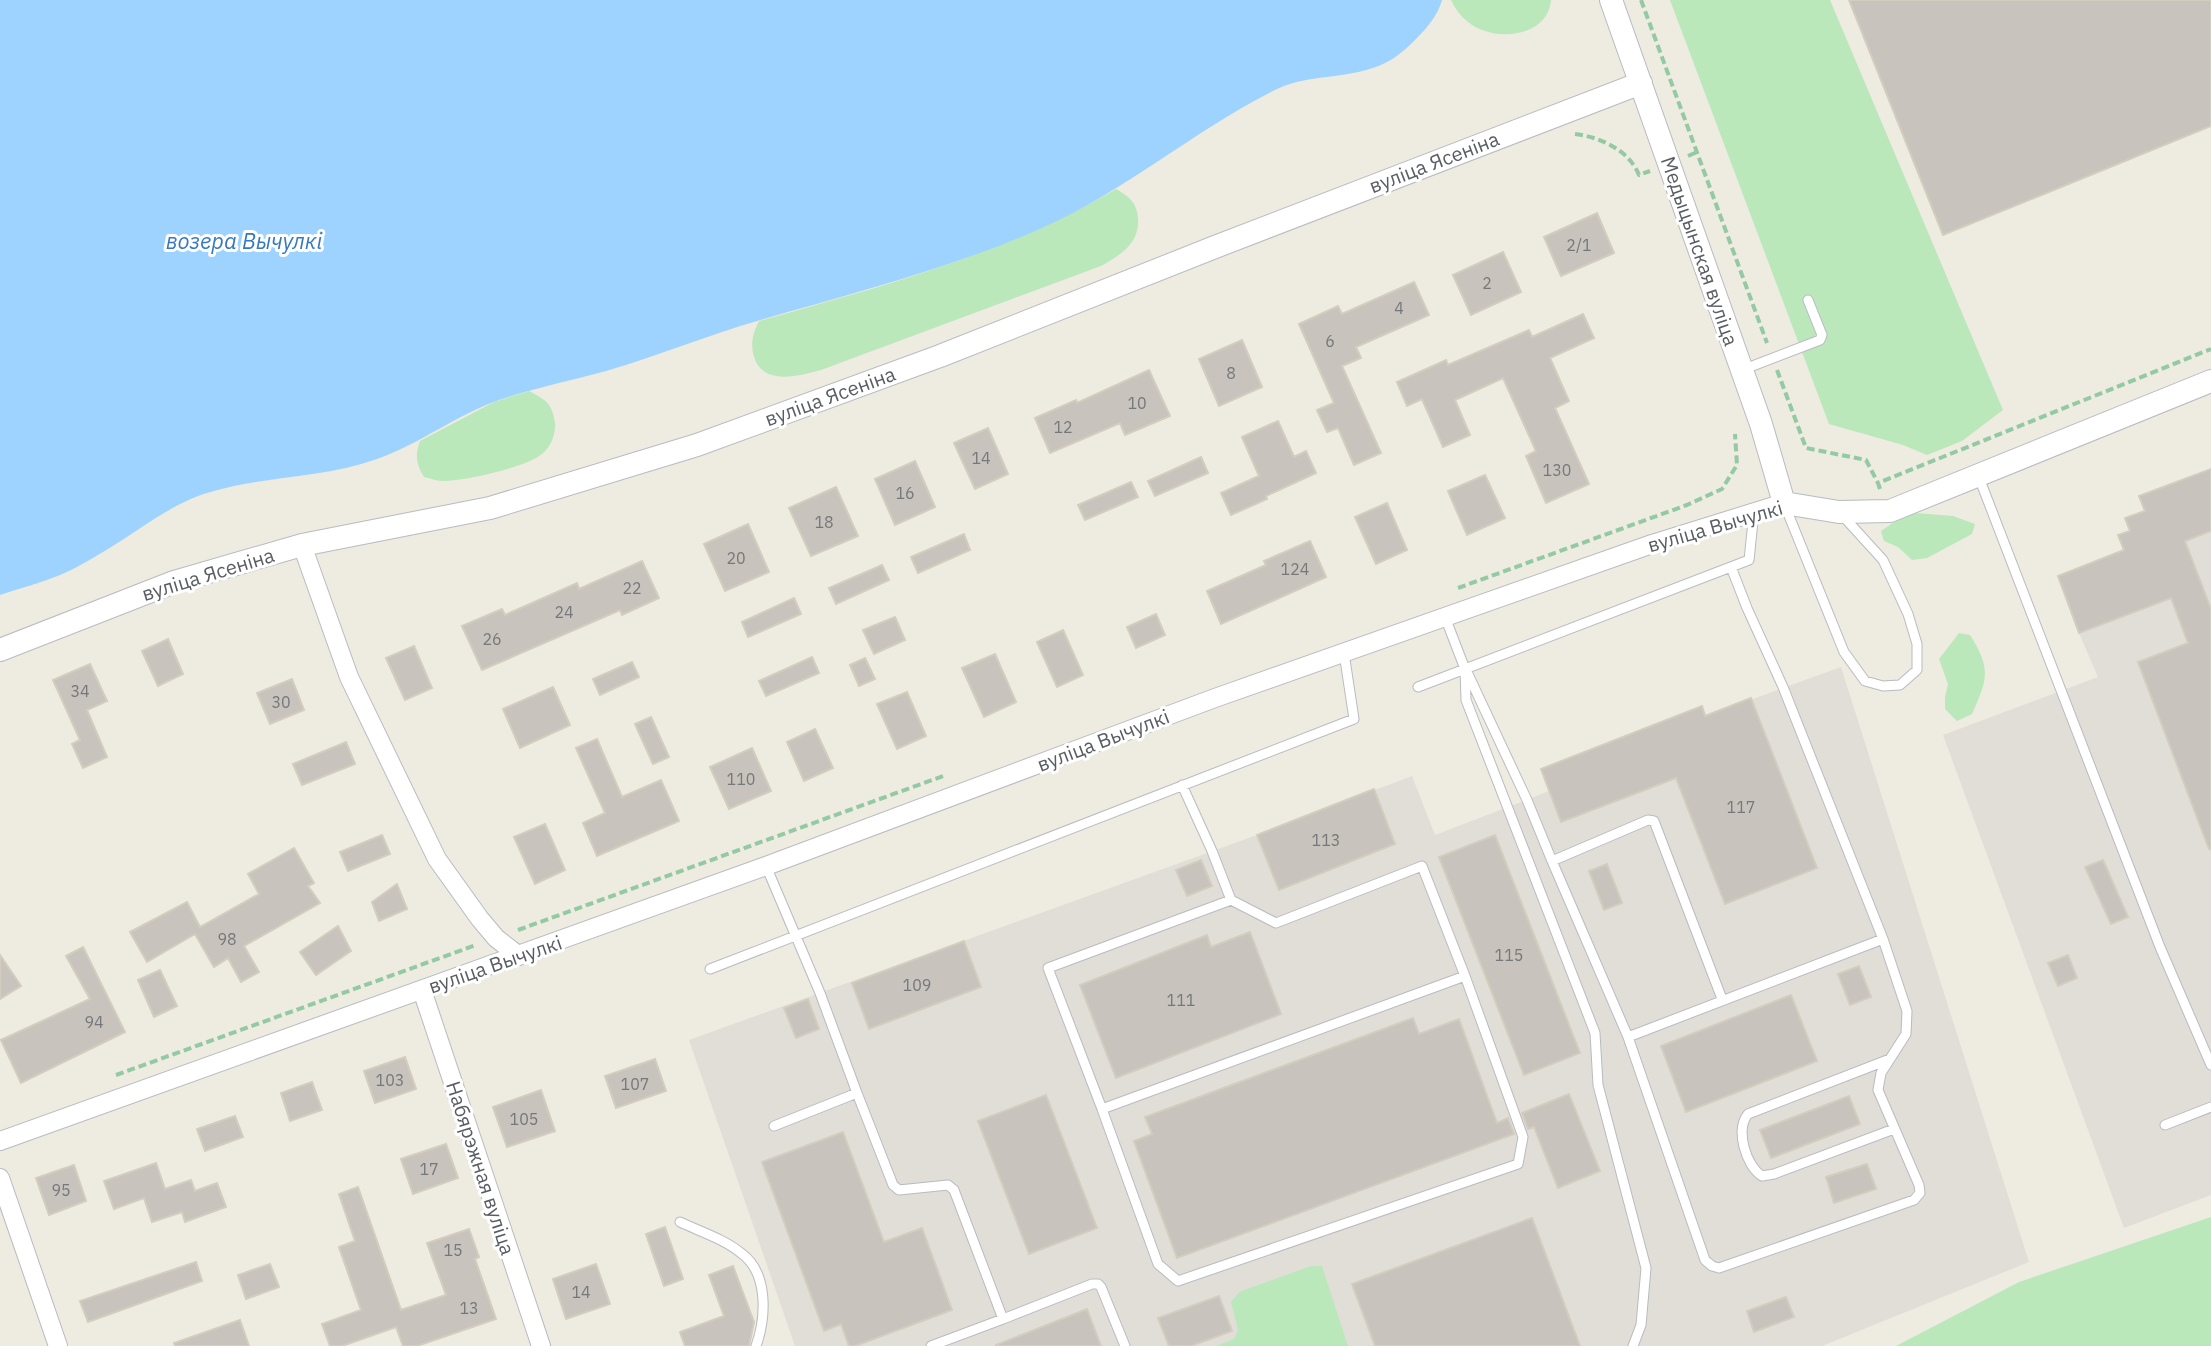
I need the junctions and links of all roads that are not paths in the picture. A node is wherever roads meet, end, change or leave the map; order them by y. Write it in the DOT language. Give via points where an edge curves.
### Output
graph roads {
  1 [pos="1611,0"];
  2 [pos="1641,83"];
  3 [pos="1808,300"];
  4 [pos="1742,370"];
  5 [pos="2211,381"];
  6 [pos="1978,475"];
  7 [pos="1784,503"];
  8 [pos="1754,512"];
  9 [pos="1839,512"];
  10 [pos="302,545"];
  11 [pos="1731,567"];
  12 [pos="1445,617"];
  13 [pos="0,650"];
  14 [pos="1344,653"];
  15 [pos="1465,669"];
  16 [pos="1418,687"];
  17 [pos="1182,785"];
  18 [pos="1552,861"];
  19 [pos="766,866"];
  20 [pos="1231,900"];
  21 [pos="795,937"];
  22 [pos="1883,939"];
  23 [pos="519,956"];
  24 [pos="710,969"];
  25 [pos="1465,976"];
  26 [pos="422,990"];
  27 [pos="1722,999"];
  28 [pos="1628,1037"];
  29 [pos="1890,1059"];
  30 [pos="2211,1065"];
  31 [pos="857,1093"];
  32 [pos="2211,1107"];
  33 [pos="1102,1109"];
  34 [pos="2165,1125"];
  35 [pos="774,1126"];
  36 [pos="1894,1129"];
  37 [pos="0,1141"];
  38 [pos="0,1178"];
  39 [pos="680,1222"];
  40 [pos="1003,1319"];
  41 [pos="58,1346"];
  42 [pos="541,1346"];
  43 [pos="756,1346"];
  44 [pos="931,1346"];
  45 [pos="1125,1346"];
  46 [pos="1633,1346"];
  1 -- 2 [label="street, Медыцынская вуліца"];
  2 -- 4 [label="street, Медыцынская вуліца"];
  2 -- 10 [label="street, вуліца Ясеніна" via="697,445 490,508"];
  3 -- 4 [label="lane" via="1820,340"];
  4 -- 7 [label="street, Медыцынская вуліца"];
  5 -- 6 [label="street, вуліца Вычулкі"];
  6 -- 9 [label="street, вуліца Вычулкі" via="1890,511"];
  6 -- 30 [label="lane" via="2160,947"];
  7 -- 8 [label="street, вуліца Вычулкі"];
  7 -- 9 [label="street, вуліца Вычулкі"];
  7 -- 9 [label="lane" via="1844,652 1865,681 1900,685 1917,670 1917,644 1908,614 1883,560"];
  8 -- 11 [label="lane" via="1749,560"];
  8 -- 12 [label="street, вуліца Вычулкі"];
  10 -- 13 [label="street, вуліца Ясеніна" via="174,582"];
  10 -- 23 [label="street" via="349,677 437,859 496,938"];
  11 -- 15 [label="lane"];
  11 -- 22 [label="lane"];
  12 -- 14 [label="street, вуліца Вычулкі"];
  12 -- 15 [label="lane"];
  14 -- 17 [label="lane" via="1354,719"];
  14 -- 19 [label="street, вуліца Вычулкі"];
  15 -- 16 [label="lane"];
  15 -- 18 [label="lane"];
  15 -- 46 [label="lane" via="1466,700 1595,1033 1598,1085 1646,1268 1641,1325"];
  17 -- 20 [label="lane"];
  17 -- 21 [label="lane"];
  18 -- 27 [label="lane" via="1654,821"];
  18 -- 28 [label="lane"];
  19 -- 21 [label="lane"];
  19 -- 23 [label="street, вуліца Вычулкі"];
  20 -- 25 [label="lane" via="1276,923 1422,866"];
  20 -- 33 [label="lane" via="1048,968"];
  21 -- 24 [label="lane"];
  21 -- 31 [label="lane"];
  22 -- 27 [label="lane"];
  22 -- 29 [label="lane" via="1907,1011 1906,1034"];
  23 -- 26 [label="street, вуліца Вычулкі"];
  25 -- 33 [label="lane"];
  25 -- 33 [label="lane" via="1523,1137 1518,1164 1178,1281 1158,1264"];
  26 -- 37 [label="street, вуліца Вычулкі"];
  26 -- 42 [label="street, Набярэжная вуліца"];
  27 -- 28 [label="lane"];
  28 -- 36 [label="lane" via="1705,1260 1712,1266 1719,1268 1914,1200 1919,1185"];
  29 -- 36 [label="lane" via="1878,1090"];
  29 -- 36 [label="lane" via="1748,1114 1740,1135 1754,1172 1762,1176"];
  31 -- 35 [label="lane"];
  31 -- 40 [label="lane" via="893,1185 899,1190 948,1185 954,1190"];
  32 -- 34 [label="lane"];
  38 -- 41 [label="street"];
  39 -- 43 [label="lane" via="749,1259 764,1302"];
  40 -- 44 [label="lane"];
  40 -- 45 [label="lane" via="1098,1284"];
}
